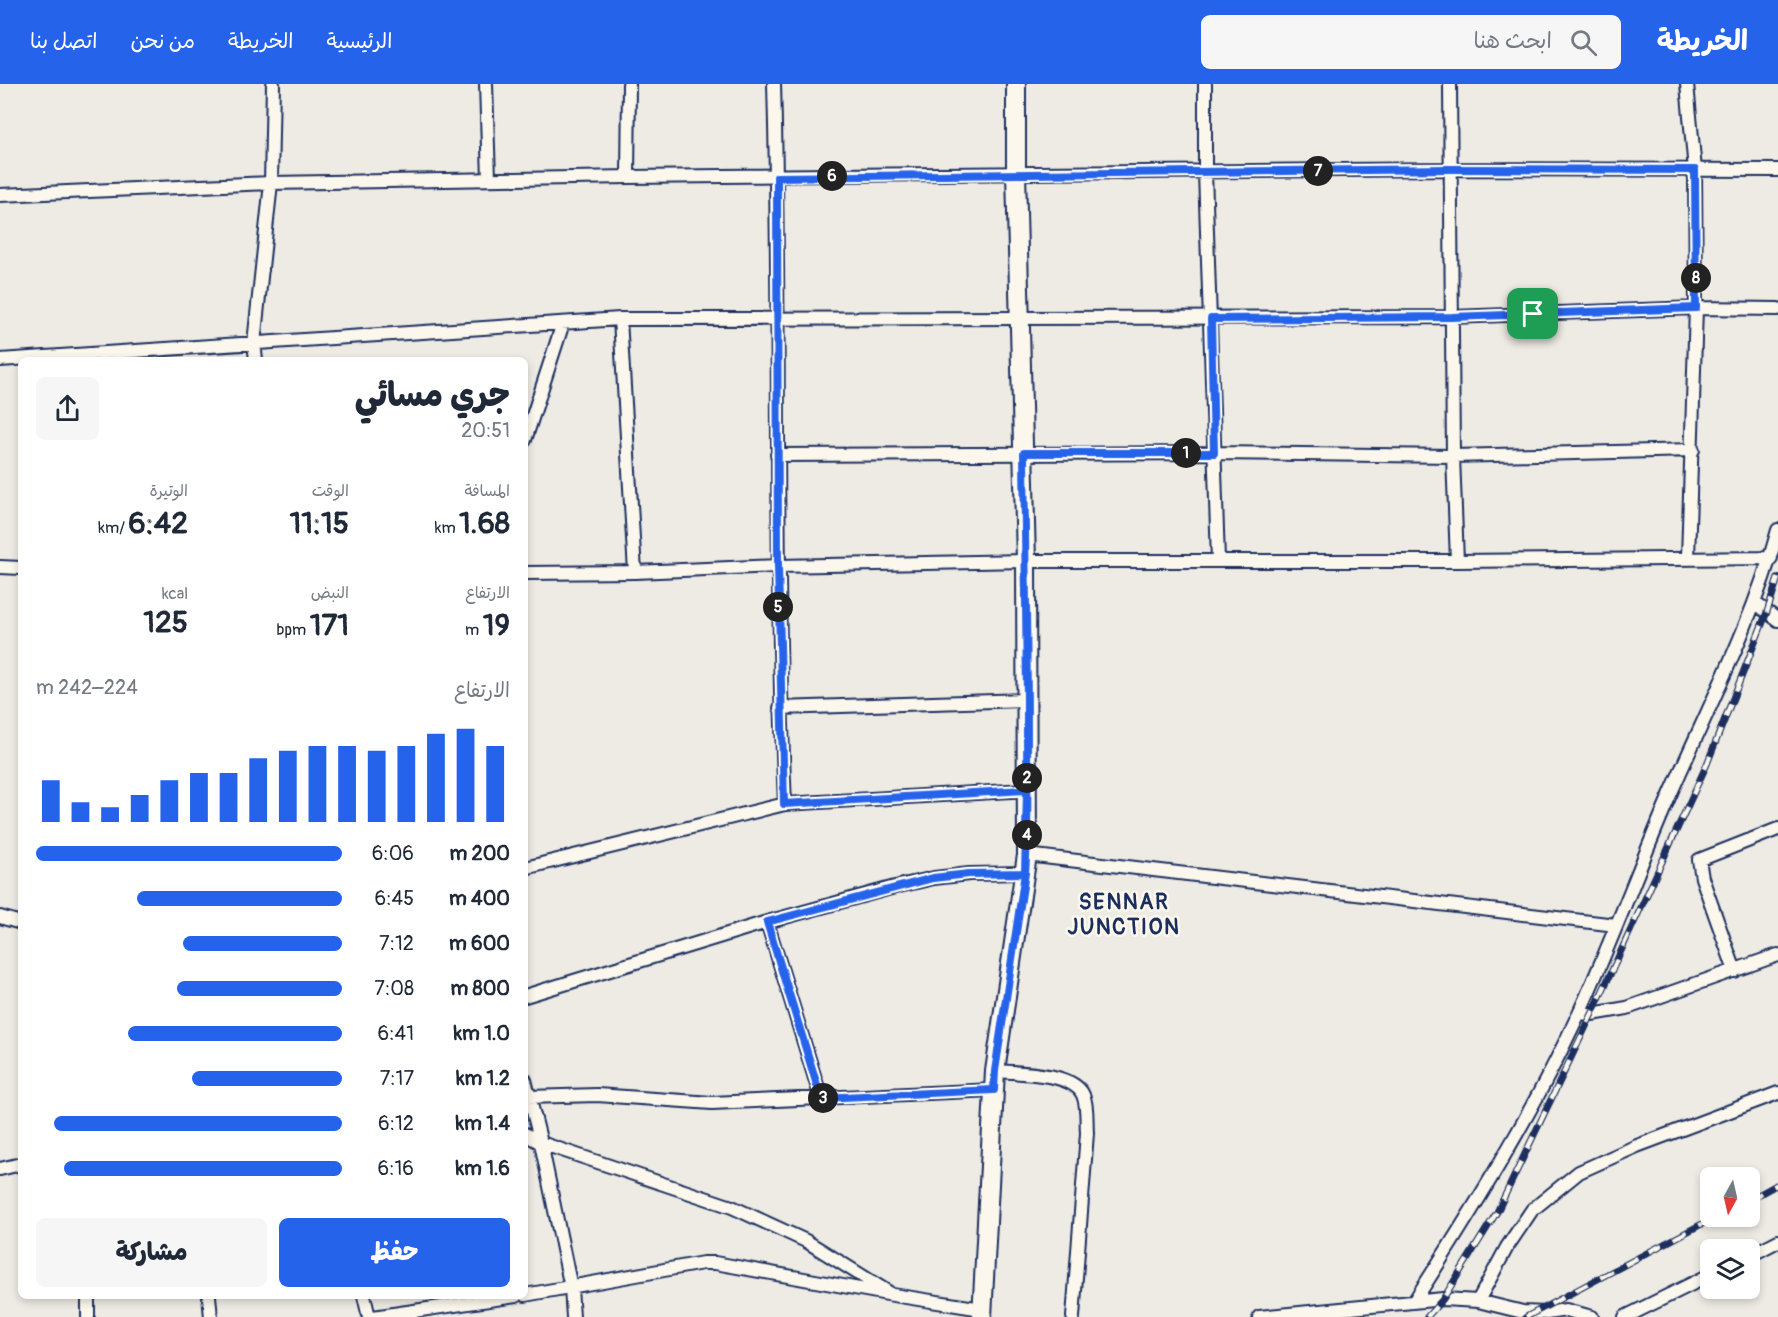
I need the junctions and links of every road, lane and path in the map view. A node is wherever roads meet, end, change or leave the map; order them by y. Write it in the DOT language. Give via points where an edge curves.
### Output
graph roads {
  1 [pos="273,84"];
  2 [pos="486,84"];
  3 [pos="629,84"];
  4 [pos="774,84"];
  5 [pos="1016,84"];
  6 [pos="1205,84"];
  7 [pos="1450,84"];
  8 [pos="1687,84"];
  9 [pos="1449,169"];
  10 [pos="1695,170"];
  11 [pos="1778,170"];
  12 [pos="1205,172"];
  13 [pos="1016,173"];
  14 [pos="628,177"];
  15 [pos="777,177"];
  16 [pos="489,179"];
  17 [pos="271,183"];
  18 [pos="0,195"];
  19 [pos="1696,308"];
  20 [pos="1778,309"];
  21 [pos="776,317"];
  22 [pos="1020,317"];
  23 [pos="1452,317"];
  24 [pos="620,319"];
  25 [pos="1211,319"];
  26 [pos="563,323"];
  27 [pos="254,343"];
  28 [pos="45,357"];
  29 [pos="256,357"];
  30 [pos="18,359"];
  31 [pos="0,360"];
  32 [pos="528,431"];
  33 [pos="1693,450"];
  34 [pos="1024,453"];
  35 [pos="1214,453"];
  36 [pos="777,455"];
  37 [pos="1453,456"];
  38 [pos="1778,530"];
  39 [pos="1688,558"];
  40 [pos="1771,558"];
  41 [pos="1218,560"];
  42 [pos="1026,561"];
  43 [pos="1456,561"];
  44 [pos="778,566"];
  45 [pos="0,567"];
  46 [pos="18,568"];
  47 [pos="635,572"];
  48 [pos="528,573"];
  49 [pos="1755,603"];
  50 [pos="1778,620"];
  51 [pos="1027,700"];
  52 [pos="780,708"];
  53 [pos="1027,790"];
  54 [pos="784,804"];
  55 [pos="1778,829"];
  56 [pos="1026,864"];
  57 [pos="528,866"];
  58 [pos="0,917"];
  59 [pos="18,922"];
  60 [pos="767,922"];
  61 [pos="1616,925"];
  62 [pos="1778,955"];
  63 [pos="1735,971"];
  64 [pos="528,995"];
  65 [pos="1579,1013"];
  66 [pos="995,1071"];
  67 [pos="994,1090"];
  68 [pos="1778,1093"];
  69 [pos="528,1097"];
  70 [pos="821,1098"];
  71 [pos="528,1136"];
  72 [pos="541,1143"];
  73 [pos="18,1165"];
  74 [pos="0,1169"];
  75 [pos="1778,1241"];
  76 [pos="1760,1250"];
  77 [pos="1700,1280"];
  78 [pos="571,1288"];
  79 [pos="528,1295"];
  80 [pos="893,1296"];
  81 [pos="88,1299"];
  82 [pos="209,1299"];
  83 [pos="365,1299"];
  84 [pos="495,1299"];
  85 [pos="1415,1300"];
  86 [pos="1478,1301"];
  87 [pos="982,1313"];
  88 [pos="88,1317"];
  89 [pos="211,1317"];
  90 [pos="371,1317"];
  91 [pos="573,1317"];
  92 [pos="1073,1317"];
  93 [pos="1258,1317"];
  94 [pos="1592,1317"];
  95 [pos="1625,1317"];
  1 -- 17 [label="street"];
  2 -- 16 [label="street"];
  3 -- 14 [label="street"];
  4 -- 15 [label="street"];
  5 -- 13 [label="street"];
  6 -- 12 [label="street"];
  7 -- 9 [label="street"];
  8 -- 10 [label="street"];
  9 -- 10 [label="street"];
  9 -- 12 [label="street"];
  9 -- 23 [label="street"];
  10 -- 11 [label="street"];
  10 -- 19 [label="street"];
  12 -- 13 [label="street"];
  12 -- 25 [label="street"];
  13 -- 15 [label="street"];
  13 -- 22 [label="street"];
  14 -- 15 [label="street"];
  14 -- 16 [label="street"];
  15 -- 21 [label="street"];
  16 -- 17 [label="street"];
  17 -- 18 [label="street"];
  17 -- 27 [label="street"];
  19 -- 20 [label="street"];
  19 -- 23 [label="street"];
  19 -- 33 [label="street"];
  21 -- 22 [label="street"];
  21 -- 24 [label="street"];
  21 -- 36 [label="street"];
  22 -- 25 [label="street"];
  22 -- 34 [label="street"];
  23 -- 25 [label="street"];
  23 -- 37 [label="street"];
  24 -- 26 [label="street"];
  24 -- 47 [label="street"];
  25 -- 35 [label="street"];
  26 -- 27 [label="street"];
  26 -- 32 [label="street"];
  27 -- 28 [label="street"];
  27 -- 29 [label="street"];
  30 -- 31 [label="street"];
  33 -- 37 [label="street"];
  33 -- 39 [label="street"];
  34 -- 35 [label="street"];
  34 -- 36 [label="street"];
  34 -- 42 [label="street"];
  35 -- 37 [label="street"];
  35 -- 41 [label="street"];
  36 -- 44 [label="street"];
  37 -- 43 [label="street"];
  38 -- 40 [label="street"];
  39 -- 40 [label="street"];
  39 -- 43 [label="street"];
  40 -- 49 [label="street"];
  41 -- 42 [label="street"];
  41 -- 43 [label="street"];
  42 -- 44 [label="street"];
  42 -- 51 [label="street"];
  44 -- 47 [label="street"];
  44 -- 52 [label="street"];
  45 -- 46 [label="street"];
  47 -- 48 [label="street"];
  49 -- 50 [label="street"];
  49 -- 61 [label="street"];
  51 -- 52 [label="street"];
  51 -- 53 [label="street"];
  52 -- 54 [label="street"];
  53 -- 54 [label="street"];
  53 -- 56 [label="street"];
  54 -- 57 [label="street"];
  55 -- 63 [label="street" via="1699,860"];
  56 -- 60 [label="street" via="933,878"];
  56 -- 61 [label="street"];
  56 -- 66 [label="street"];
  58 -- 59 [label="street"];
  60 -- 64 [label="street"];
  60 -- 70 [label="street"];
  61 -- 65 [label="street"];
  62 -- 63 [label="street"];
  63 -- 65 [label="street" via="1627,1008"];
  65 -- 85 [label="street" via="1466,1221"];
  66 -- 67 [label="street"];
  66 -- 92 [label="street" via="1065,1079 1083,1095 1087,1133"];
  67 -- 70 [label="street"];
  67 -- 87 [label="street"];
  68 -- 86 [label="street" via="1579,1172 1532,1210"];
  69 -- 70 [label="street" via="597,1095 712,1103"];
  69 -- 72 [label="street"];
  71 -- 72 [label="street"];
  72 -- 78 [label="street"];
  72 -- 80 [label="street" via="732,1207 806,1240"];
  73 -- 74 [label="street"];
  75 -- 76 [label="street"];
  77 -- 95 [label="street"];
  78 -- 79 [label="street"];
  78 -- 80 [label="street" via="715,1263"];
  78 -- 91 [label="street"];
  80 -- 87 [label="street"];
  81 -- 88 [label="street"];
  82 -- 89 [label="street"];
  83 -- 90 [label="street"];
  84 -- 90 [label="street"];
  85 -- 86 [label="street"];
  85 -- 93 [label="street"];
  86 -- 94 [label="street" via="1523,1312 1566,1310"];
}
